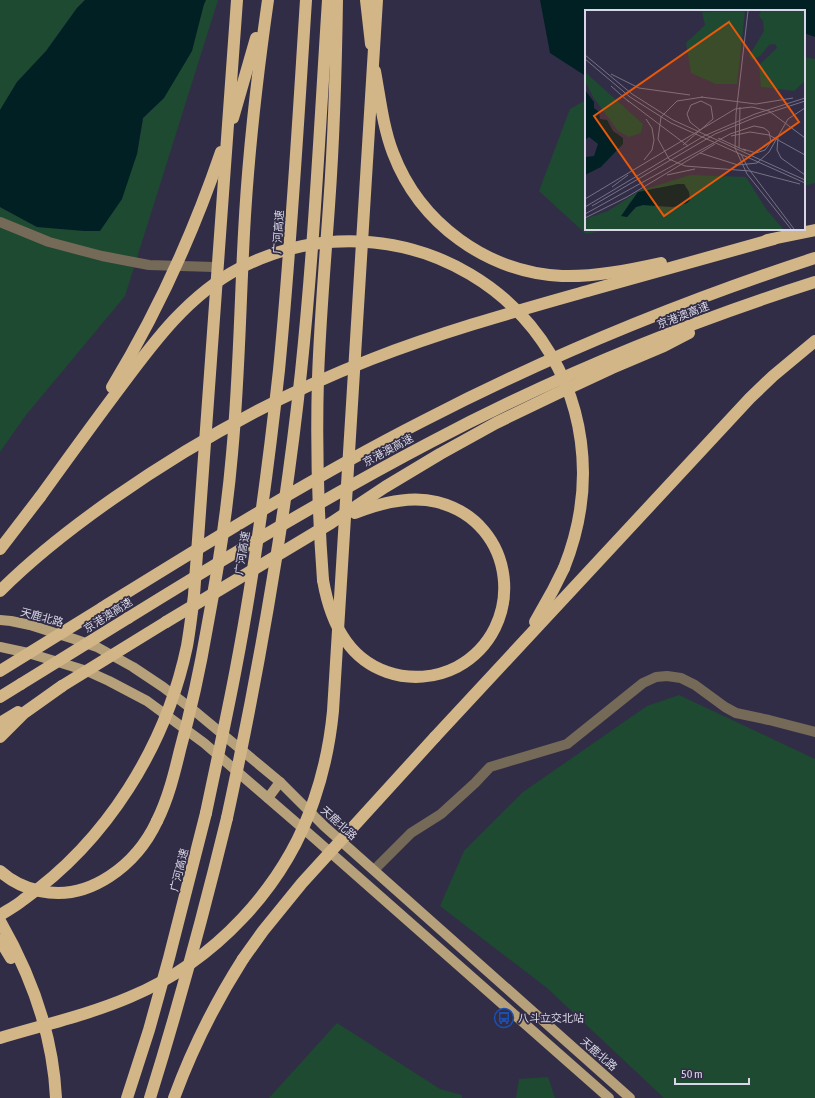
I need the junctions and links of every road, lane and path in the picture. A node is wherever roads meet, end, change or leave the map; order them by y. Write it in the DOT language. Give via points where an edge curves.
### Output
graph roads {
  1 [pos="237,0"];
  2 [pos="265,0"];
  3 [pos="268,0"];
  4 [pos="306,0"];
  5 [pos="328,0"];
  6 [pos="337,0"];
  7 [pos="366,0"];
  8 [pos="377,0"];
  9 [pos="0,222"];
  10 [pos="815,230"];
  11 [pos="774,239"];
  12 [pos="815,258"];
  13 [pos="214,267"];
  14 [pos="815,282"];
  15 [pos="728,312"];
  16 [pos="815,341"];
  17 [pos="40,497"];
  18 [pos="331,523"];
  19 [pos="0,549"];
  20 [pos="0,591"];
  21 [pos="0,620"];
  22 [pos="0,647"];
  23 [pos="499,669"];
  24 [pos="0,671"];
  25 [pos="0,697"];
  26 [pos="42,699"];
  27 [pos="0,723"];
  28 [pos="815,732"];
  29 [pos="0,737"];
  30 [pos="280,782"];
  31 [pos="268,798"];
  32 [pos="324,826"];
  33 [pos="314,838"];
  34 [pos="374,870"];
  35 [pos="0,871"];
  36 [pos="0,915"];
  37 [pos="0,921"];
  38 [pos="0,940"];
  39 [pos="0,1038"];
  40 [pos="51,1050"];
  41 [pos="56,1098"];
  42 [pos="127,1098"];
  43 [pos="150,1098"];
  44 [pos="174,1098"];
  45 [pos="610,1098"];
  46 [pos="630,1098"];
  1 -- 36 [label="highway, bridge" via="194,595 181,671 154,743 114,810 63,868 23,901"];
  2 -- 17 [label="highway, bridge" via="232,122 181,254 117,379 72,452"];
  3 -- 35 [label="highway, bridge" via="247,178 232,462 221,549 199,674 170,788 148,837 129,861 101,882 85,889 45,892 23,886"];
  4 -- 42 [label="highway, 广河高速, bridge" via="279,371 260,519 238,659 204,820 180,916 149,1030"];
  5 -- 43 [label="highway, bridge" via="308,298 282,522 267,619 227,818 202,920"];
  6 -- 18 [label="highway, bridge" via="333,138 318,378 320,530 328,604 336,626 348,645 375,667 385,671 419,677 442,673 463,663 485,644 499,619 505,585 497,551 485,532 468,516 448,505 436,502 402,500 380,504"];
  7 -- 11 [label="highway, bridge" via="384,120 400,169 408,184 440,224 481,254 525,270 580,276 646,266"];
  8 -- 39 [label="highway, bridge" via="333,711 326,757 314,801 296,843 272,882 258,901 209,949 171,976 131,997"];
  9 -- 13 [label="street" via="49,242 102,256 149,265"];
  10 -- 11 [label="highway"];
  11 -- 20 [label="highway" via="457,329 370,359 328,377 245,417 166,464 53,544"];
  12 -- 24 [label="highway, 京港澳高速, bridge" via="720,291 580,347 423,421 309,483"];
  14 -- 15 [label="highway, 京港澳高速"];
  15 -- 18 [label="highway" via="664,346 496,424 440,454"];
  15 -- 25 [label="highway, 京港澳高速, bridge" via="556,382 376,471 320,502"];
  16 -- 23 [label="highway" via="750,398"];
  17 -- 19 [label="highway"];
  17 -- 23 [label="highway, bridge" via="146,354 177,317 211,287 238,269 292,248 349,240 388,243 443,260 477,278 503,297 534,330 564,380 576,416 583,454 582,500 576,532 564,568 529,631"];
  18 -- 26 [label="highway, bridge"];
  21 -- 30 [label="main road, 天鹿北路" via="74,639 98,647 121,660 176,697"];
  22 -- 31 [label="main road" via="87,671 147,701 204,743"];
  23 -- 44 [label="highway, bridge" via="302,883 268,925 243,959 214,1009"];
  26 -- 27 [label="highway"];
  26 -- 29 [label="highway"];
  28 -- 34 [label="street" via="736,713 681,678 656,677 643,683 567,744 490,767 441,814 411,833"];
  30 -- 31 [label="main road"];
  30 -- 32 [label="main road, 天鹿北路"];
  31 -- 33 [label="main road"];
  32 -- 33 [label="main road"];
  32 -- 34 [label="main road, 天鹿北路"];
  33 -- 45 [label="main road"];
  34 -- 46 [label="main road, 天鹿北路"];
  37 -- 40 [label="highway" via="26,973"];
  38 -- 40 [label="highway" via="24,983"];
  40 -- 41 [label="highway"];
}
